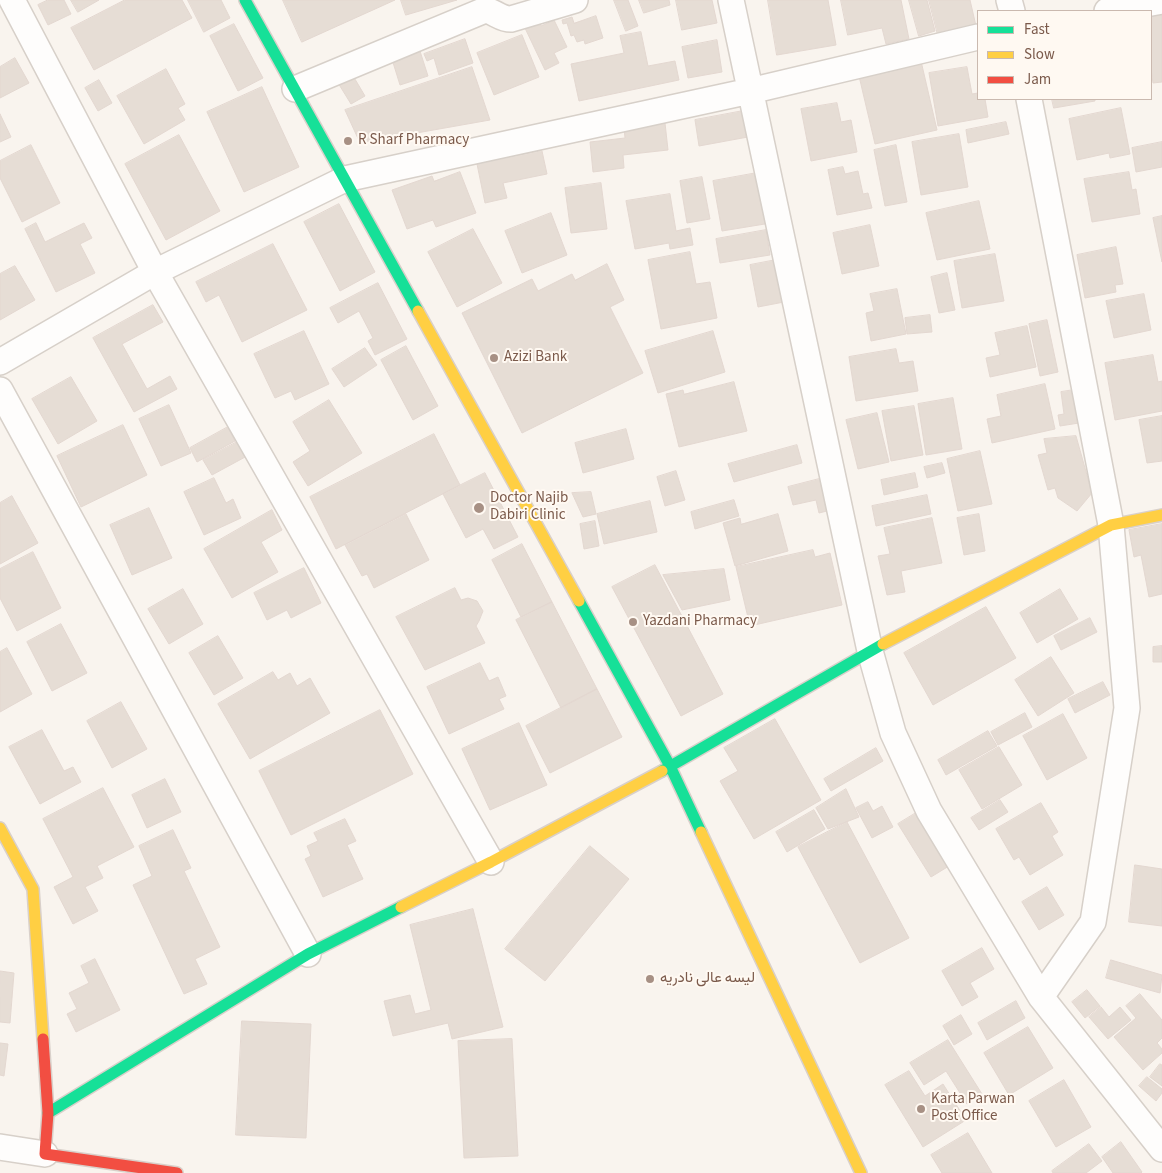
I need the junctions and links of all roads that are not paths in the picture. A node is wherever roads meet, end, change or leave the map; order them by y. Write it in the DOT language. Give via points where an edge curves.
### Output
graph roads {
  1 [pos="12,0"];
  2 [pos="245,0"];
  3 [pos="575,0"];
  4 [pos="731,0"];
  5 [pos="1162,1"];
  6 [pos="1113,10"];
  7 [pos="977,37"];
  8 [pos="295,89"];
  9 [pos="750,91"];
  10 [pos="1028,100"];
  11 [pos="345,179"];
  12 [pos="155,272"];
  13 [pos="0,362"];
  14 [pos="0,390"];
  15 [pos="1162,515"];
  16 [pos="1111,525"];
  17 [pos="870,651"];
  18 [pos="670,766"];
  19 [pos="0,828"];
  20 [pos="491,862"];
  21 [pos="308,954"];
  22 [pos="1041,997"];
  23 [pos="48,1113"];
  24 [pos="0,1148"];
  25 [pos="1162,1149"];
  26 [pos="45,1154"];
  27 [pos="177,1173"];
  28 [pos="861,1173"];
  1 -- 12 [label="street"];
  2 -- 8 [label="main road"];
  3 -- 8 [label="street" via="511,19 502,19 493,11 485,10"];
  4 -- 9 [label="street"];
  5 -- 6 [label="street"];
  7 -- 9 [label="street"];
  8 -- 11 [label="main road"];
  9 -- 11 [label="street"];
  9 -- 17 [label="street"];
  10 -- 16 [label="street"];
  11 -- 12 [label="street"];
  11 -- 18 [label="main road"];
  12 -- 13 [label="street"];
  12 -- 20 [label="street"];
  14 -- 21 [label="street"];
  15 -- 16 [label="main road"];
  16 -- 17 [label="main road"];
  16 -- 22 [label="street" via="1126,708 1093,922"];
  17 -- 18 [label="main road"];
  17 -- 22 [label="street" via="893,733 928,811"];
  18 -- 20 [label="main road"];
  18 -- 28 [label="main road"];
  19 -- 23 [label="main road" via="33,889"];
  20 -- 21 [label="main road"];
  21 -- 23 [label="main road"];
  22 -- 25 [label="street"];
  23 -- 26 [label="main road"];
  24 -- 26 [label="street"];
  26 -- 27 [label="main road"];
}
